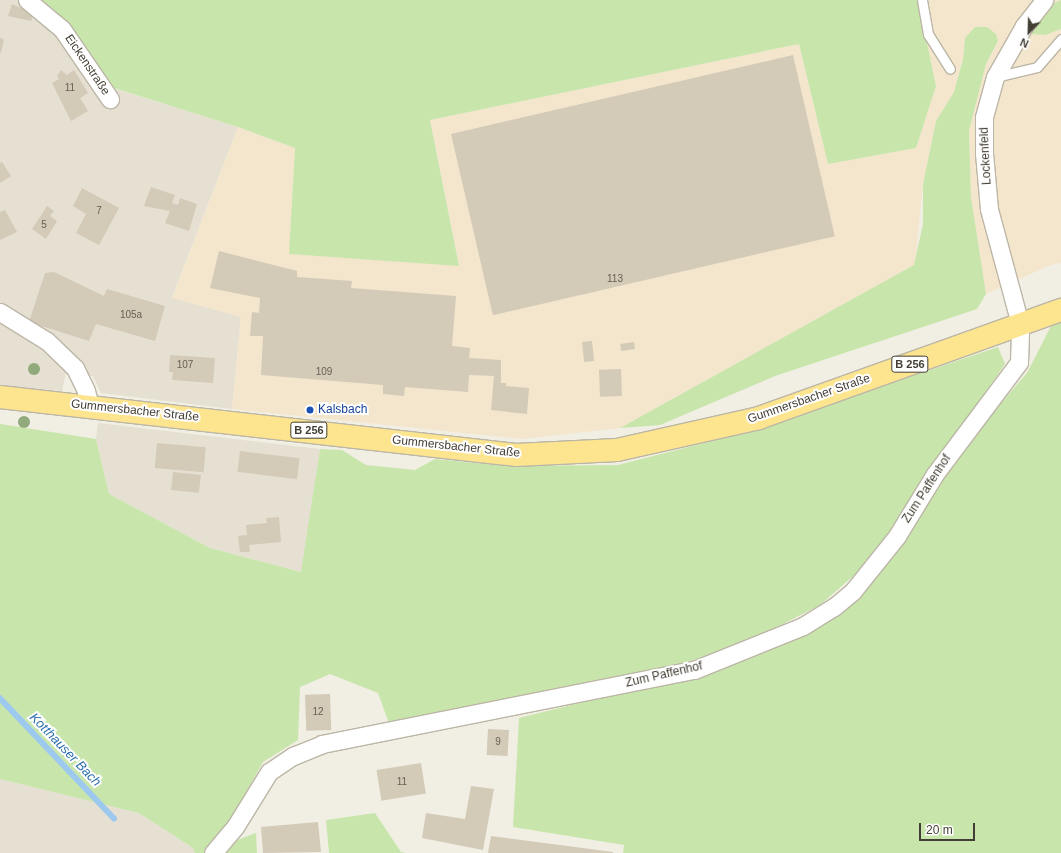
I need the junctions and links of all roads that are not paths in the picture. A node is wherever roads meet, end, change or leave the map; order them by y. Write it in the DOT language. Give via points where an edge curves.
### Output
graph roads {
  1 [pos="27,0"];
  2 [pos="922,0"];
  3 [pos="1044,0"];
  4 [pos="1061,39"];
  5 [pos="950,69"];
  6 [pos="995,77"];
  7 [pos="110,99"];
  8 [pos="1061,310"];
  9 [pos="0,312"];
  10 [pos="1020,324"];
  11 [pos="0,397"];
  12 [pos="90,406"];
  13 [pos="213,853"];
  1 -- 7 [label="street, Eickenstraße" via="62,29"];
  2 -- 5 [label="lane" via="928,34"];
  3 -- 6 [label="street, Lockenfeld" via="1024,26"];
  4 -- 6 [label="lane" via="1037,67"];
  6 -- 10 [label="street, Lockenfeld" via="984,117 989,209"];
  8 -- 10 [label="main road, Gummersbacher Straße / B 256"];
  9 -- 12 [label="street" via="47,341 75,368 84,385"];
  10 -- 12 [label="main road, Gummersbacher Straße / B 256" via="760,418 618,450 516,455"];
  10 -- 13 [label="street, Zum Paffenhof" via="1019,362 934,474 897,536 853,591 834,607 803,626 694,670 322,744 293,756 269,772 235,827"];
  11 -- 12 [label="main road, Gummersbacher Straße / B 256"];
}
